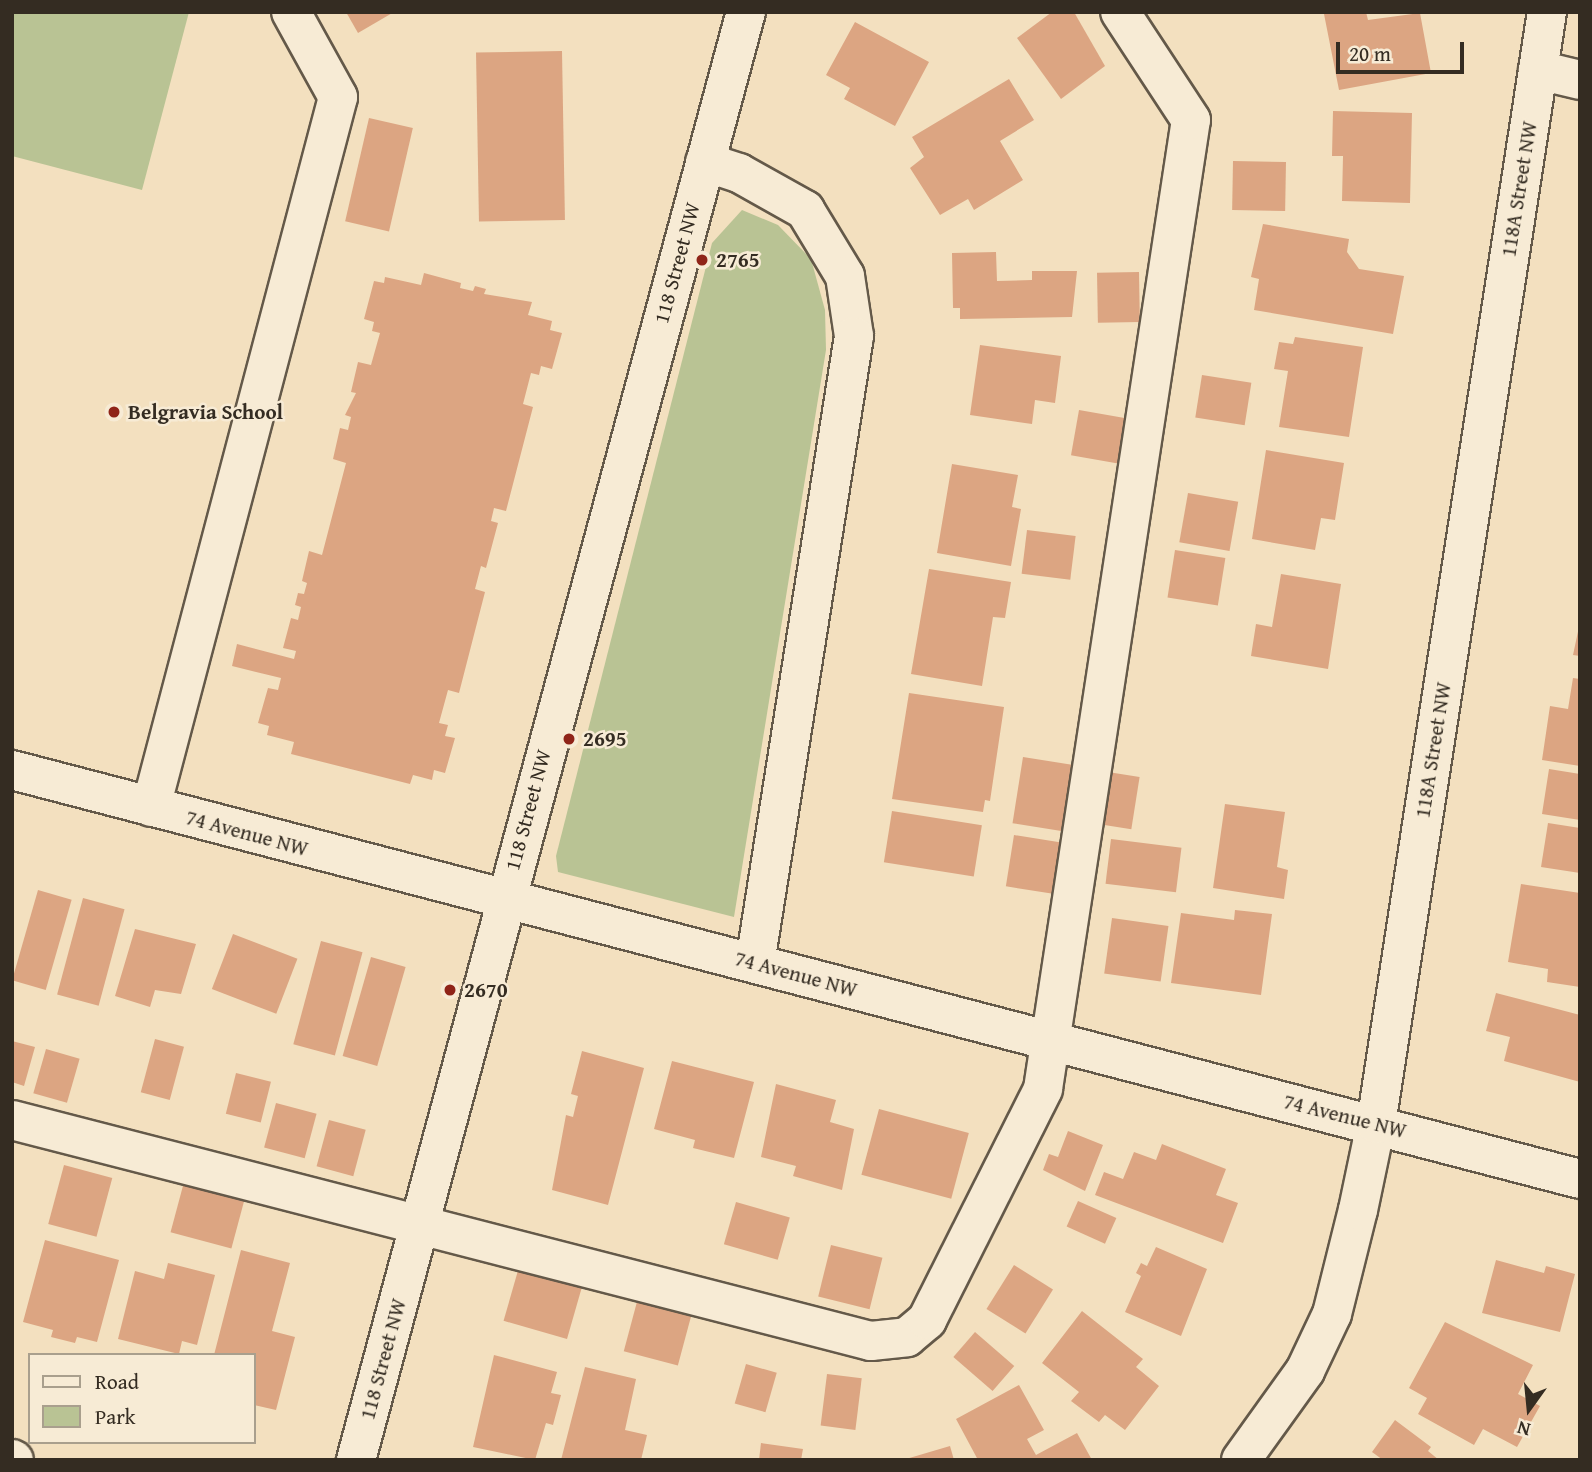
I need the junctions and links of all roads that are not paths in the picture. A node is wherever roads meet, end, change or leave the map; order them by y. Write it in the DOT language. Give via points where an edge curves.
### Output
graph roads {
  1 [pos="291,12"];
  2 [pos="719,12"];
  3 [pos="746,12"];
  4 [pos="1120,12"];
  5 [pos="1546,12"];
  6 [pos="1538,70"];
  7 [pos="1580,80"];
  8 [pos="724,94"];
  9 [pos="705,162"];
  10 [pos="12,770"];
  11 [pos="151,807"];
  12 [pos="504,900"];
  13 [pos="755,963"];
  14 [pos="1051,1042"];
  15 [pos="12,1120"];
  16 [pos="1376,1124"];
  17 [pos="1580,1179"];
  18 [pos="419,1228"];
  19 [pos="356,1460"];
  20 [pos="1241,1460"];
  1 -- 11 [label="street" via="338,97"];
  2 -- 8 [label="street, 118 Street NW"];
  3 -- 8 [label="street, 118 Street NW"];
  4 -- 14 [label="street" via="1191,120"];
  5 -- 6 [label="street, 118A Street NW"];
  6 -- 7 [label="street"];
  6 -- 16 [label="street, 118A Street NW"];
  8 -- 9 [label="street, 118 Street NW"];
  9 -- 12 [label="street, 118 Street NW"];
  9 -- 13 [label="street" via="739,173 805,210 845,276 854,336"];
  10 -- 11 [label="street, 74 Avenue NW"];
  11 -- 12 [label="street, 74 Avenue NW"];
  12 -- 13 [label="street, 74 Avenue NW"];
  12 -- 18 [label="street, 118 Street NW"];
  13 -- 14 [label="street, 74 Avenue NW"];
  14 -- 16 [label="street, 74 Avenue NW"];
  14 -- 18 [label="street" via="1043,1089 928,1320 907,1337 871,1341"];
  15 -- 18 [label="street"];
  16 -- 17 [label="street, 74 Avenue NW"];
  16 -- 20 [label="street, 118A Street NW" via="1332,1314 1306,1371"];
  18 -- 19 [label="street, 118 Street NW"];
}
